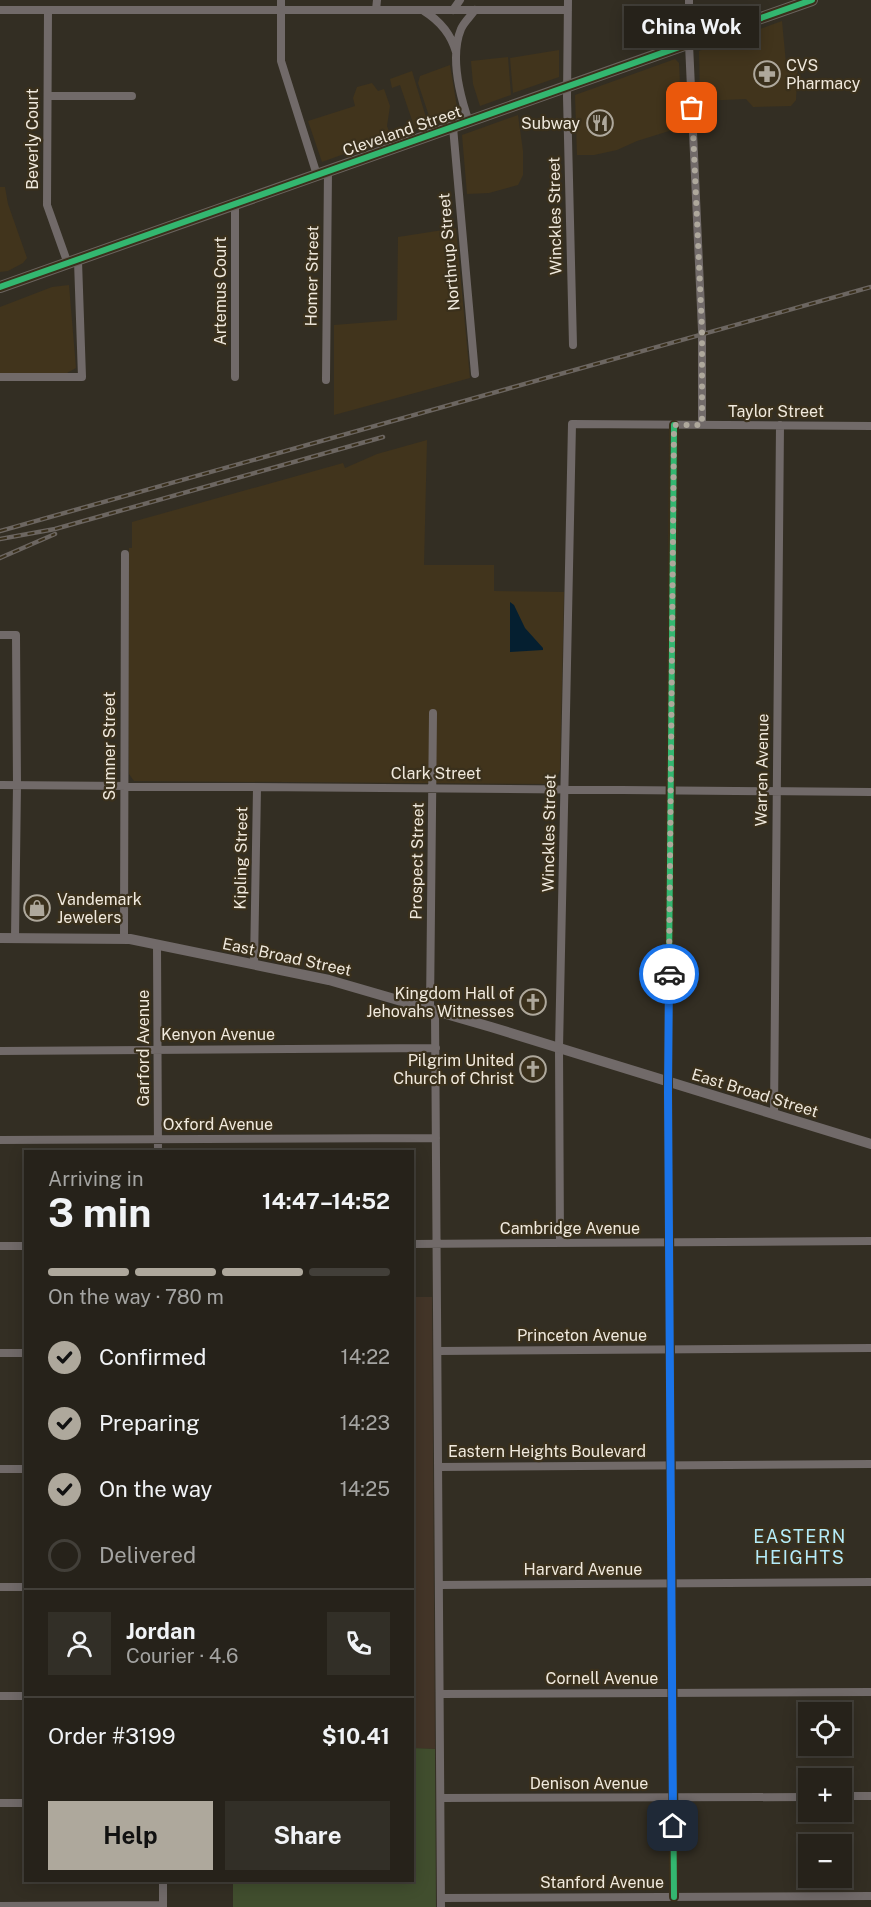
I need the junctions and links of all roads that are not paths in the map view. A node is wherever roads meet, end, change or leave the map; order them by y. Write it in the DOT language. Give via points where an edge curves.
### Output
graph roads {
  1 [pos="281,0"];
  2 [pos="376,0"];
  3 [pos="460,0"];
  4 [pos="490,0"];
  5 [pos="568,0"];
  6 [pos="689,0"];
  7 [pos="812,0"];
  8 [pos="788,4"];
  9 [pos="0,10"];
  10 [pos="48,10"];
  11 [pos="281,10"];
  12 [pos="376,10"];
  13 [pos="422,10"];
  14 [pos="453,10"];
  15 [pos="475,10"];
  16 [pos="498,10"];
  17 [pos="568,10"];
  18 [pos="689,44"];
  19 [pos="458,68"];
  20 [pos="567,87"];
  21 [pos="48,96"];
  22 [pos="132,96"];
  23 [pos="469,122"];
  24 [pos="453,127"];
  25 [pos="323,173"];
  26 [pos="235,205"];
  27 [pos="73,262"];
  28 [pos="0,287"];
  29 [pos="573,345"];
  30 [pos="475,374"];
  31 [pos="0,377"];
  32 [pos="235,377"];
  33 [pos="327,380"];
  34 [pos="572,424"];
  35 [pos="674,425"];
  36 [pos="702,425"];
  37 [pos="780,426"];
  38 [pos="871,426"];
  39 [pos="125,554"];
  40 [pos="0,635"];
  41 [pos="433,713"];
  42 [pos="0,784"];
  43 [pos="17,785"];
  44 [pos="124,786"];
  45 [pos="257,788"];
  46 [pos="433,789"];
  47 [pos="564,789"];
  48 [pos="670,790"];
  49 [pos="777,791"];
  50 [pos="871,792"];
  51 [pos="0,938"];
  52 [pos="15,938"];
  53 [pos="124,939"];
  54 [pos="157,945"];
  55 [pos="254,964"];
  56 [pos="433,1010"];
  57 [pos="436,1048"];
  58 [pos="559,1048"];
  59 [pos="158,1050"];
  60 [pos="0,1051"];
  61 [pos="668,1082"];
  62 [pos="774,1114"];
  63 [pos="436,1138"];
  64 [pos="0,1140"];
  65 [pos="158,1140"];
  66 [pos="871,1144"];
  67 [pos="158,1150"];
  68 [pos="871,1241"];
  69 [pos="560,1243"];
  70 [pos="669,1243"];
  71 [pos="414,1244"];
  72 [pos="437,1244"];
  73 [pos="0,1246"];
  74 [pos="24,1246"];
  75 [pos="871,1348"];
  76 [pos="670,1349"];
  77 [pos="438,1350"];
  78 [pos="0,1353"];
  79 [pos="24,1353"];
  80 [pos="871,1464"];
  81 [pos="671,1465"];
  82 [pos="439,1467"];
  83 [pos="0,1469"];
  84 [pos="24,1469"];
  85 [pos="871,1582"];
  86 [pos="672,1583"];
  87 [pos="439,1585"];
  88 [pos="0,1587"];
  89 [pos="24,1587"];
  90 [pos="871,1692"];
  91 [pos="672,1693"];
  92 [pos="440,1694"];
  93 [pos="0,1696"];
  94 [pos="24,1696"];
  95 [pos="852,1796"];
  96 [pos="871,1796"];
  97 [pos="673,1797"];
  98 [pos="798,1797"];
  99 [pos="441,1798"];
  100 [pos="0,1803"];
  101 [pos="24,1803"];
  102 [pos="163,1882"];
  103 [pos="778,1896"];
  104 [pos="871,1896"];
  105 [pos="674,1897"];
  106 [pos="441,1903"];
  107 [pos="0,1906"];
  108 [pos="163,1906"];
  109 [pos="779,1907"];
  1 -- 11 [label="street, Homer Street"];
  2 -- 12 [label="street"];
  3 -- 14 [label="street"];
  4 -- 16 [label="street"];
  5 -- 17 [label="street, Winckles Street"];
  6 -- 18 [label="street"];
  7 -- 8 [label="main road, Cleveland Street"];
  8 -- 18 [label="main road, Cleveland Street"];
  9 -- 10 [label="street"];
  10 -- 11 [label="street"];
  10 -- 21 [label="street, Beverly Court"];
  11 -- 12 [label="street"];
  11 -- 25 [label="street, Homer Street" via="281,61"];
  12 -- 13 [label="street"];
  13 -- 14 [label="street"];
  13 -- 19 [label="street" via="450,36"];
  14 -- 15 [label="street"];
  15 -- 16 [label="street"];
  15 -- 19 [label="street" via="460,31"];
  16 -- 17 [label="street"];
  17 -- 20 [label="street, Winckles Street"];
  18 -- 20 [label="main road, Cleveland Street"];
  18 -- 36 [label="street" via="702,330"];
  19 -- 23 [label="street" via="460,96"];
  20 -- 23 [label="main road, Cleveland Street"];
  20 -- 29 [label="street, Winckles Street"];
  21 -- 22 [label="street"];
  21 -- 27 [label="street, Beverly Court" via="47,205"];
  23 -- 24 [label="main road, Cleveland Street"];
  24 -- 25 [label="main road, Cleveland Street"];
  24 -- 30 [label="street, Northrup Street"];
  25 -- 26 [label="main road, Cleveland Street"];
  25 -- 33 [label="street, Homer Street"];
  26 -- 27 [label="main road, Cleveland Street"];
  26 -- 32 [label="street, Artemus Court"];
  27 -- 28 [label="main road, Cleveland Street"];
  27 -- 31 [label="street, Beverly Court" via="82,377"];
  34 -- 35 [label="street, Taylor Street"];
  34 -- 47 [label="street, Winckles Street"];
  35 -- 36 [label="street, Taylor Street"];
  35 -- 48 [label="street"];
  36 -- 37 [label="street, Taylor Street"];
  37 -- 38 [label="street, Taylor Street"];
  37 -- 49 [label="street, Warren Avenue"];
  39 -- 44 [label="street, Sumner Street"];
  40 -- 43 [label="street" via="16,636"];
  41 -- 46 [label="street, Prospect Street"];
  42 -- 43 [label="street, Clark Street"];
  43 -- 44 [label="street, Clark Street"];
  43 -- 52 [label="street"];
  44 -- 45 [label="street, Clark Street"];
  44 -- 53 [label="street, Sumner Street"];
  45 -- 46 [label="street, Clark Street"];
  45 -- 55 [label="street, Kipling Street"];
  46 -- 47 [label="street, Clark Street"];
  46 -- 56 [label="street, Prospect Street"];
  47 -- 48 [label="street, Clark Street"];
  47 -- 58 [label="street, Winckles Street"];
  48 -- 49 [label="street, Clark Street"];
  48 -- 61 [label="street"];
  49 -- 50 [label="street, Clark Street"];
  49 -- 62 [label="street, Warren Avenue"];
  51 -- 52 [label="street, East Broad Street"];
  52 -- 53 [label="street, East Broad Street"];
  53 -- 54 [label="street, East Broad Street"];
  54 -- 55 [label="street, East Broad Street"];
  54 -- 59 [label="street, Garford Avenue"];
  55 -- 56 [label="street, East Broad Street" via="329,980"];
  56 -- 57 [label="street, Prospect Street"];
  56 -- 58 [label="street, East Broad Street"];
  57 -- 59 [label="street, Kenyon Avenue"];
  57 -- 63 [label="street, Prospect Street"];
  58 -- 61 [label="street, East Broad Street"];
  58 -- 69 [label="street, Winckles Street"];
  59 -- 60 [label="street, Kenyon Avenue"];
  59 -- 65 [label="street, Garford Avenue"];
  61 -- 62 [label="street, East Broad Street"];
  61 -- 70 [label="street"];
  62 -- 66 [label="street, East Broad Street"];
  63 -- 65 [label="street, Oxford Avenue"];
  63 -- 72 [label="street, Prospect Street"];
  64 -- 65 [label="street, Oxford Avenue"];
  65 -- 67 [label="street, Garford Avenue"];
  68 -- 70 [label="street, Cambridge Avenue"];
  69 -- 70 [label="street, Cambridge Avenue"];
  69 -- 72 [label="street, Cambridge Avenue"];
  70 -- 76 [label="street"];
  71 -- 72 [label="street, Cambridge Avenue"];
  72 -- 77 [label="street, Prospect Street"];
  73 -- 74 [label="street"];
  75 -- 76 [label="street, Princeton Avenue"];
  76 -- 77 [label="street, Princeton Avenue"];
  76 -- 81 [label="street"];
  77 -- 82 [label="street, Prospect Street"];
  78 -- 79 [label="street"];
  80 -- 81 [label="street, Eastern Heights Boulevard"];
  81 -- 82 [label="street, Eastern Heights Boulevard"];
  81 -- 86 [label="street"];
  82 -- 87 [label="street, Prospect Street"];
  83 -- 84 [label="street"];
  85 -- 86 [label="street, Harvard Avenue"];
  86 -- 87 [label="street, Harvard Avenue"];
  86 -- 91 [label="street"];
  87 -- 92 [label="street, Prospect Street"];
  88 -- 89 [label="street"];
  90 -- 91 [label="street, Cornell Avenue"];
  91 -- 92 [label="street, Cornell Avenue"];
  91 -- 97 [label="street"];
  92 -- 99 [label="street, Prospect Street"];
  93 -- 94 [label="street"];
  95 -- 96 [label="street"];
  97 -- 98 [label="street, Denison Avenue"];
  97 -- 99 [label="street, Denison Avenue"];
  97 -- 105 [label="street"];
  99 -- 106 [label="street, Prospect Street"];
  100 -- 101 [label="street"];
  102 -- 108 [label="street"];
  103 -- 104 [label="street, Stanford Avenue"];
  103 -- 105 [label="street, Stanford Avenue"];
  103 -- 109 [label="street"];
  105 -- 106 [label="street, Stanford Avenue"];
  107 -- 108 [label="street"];
}
